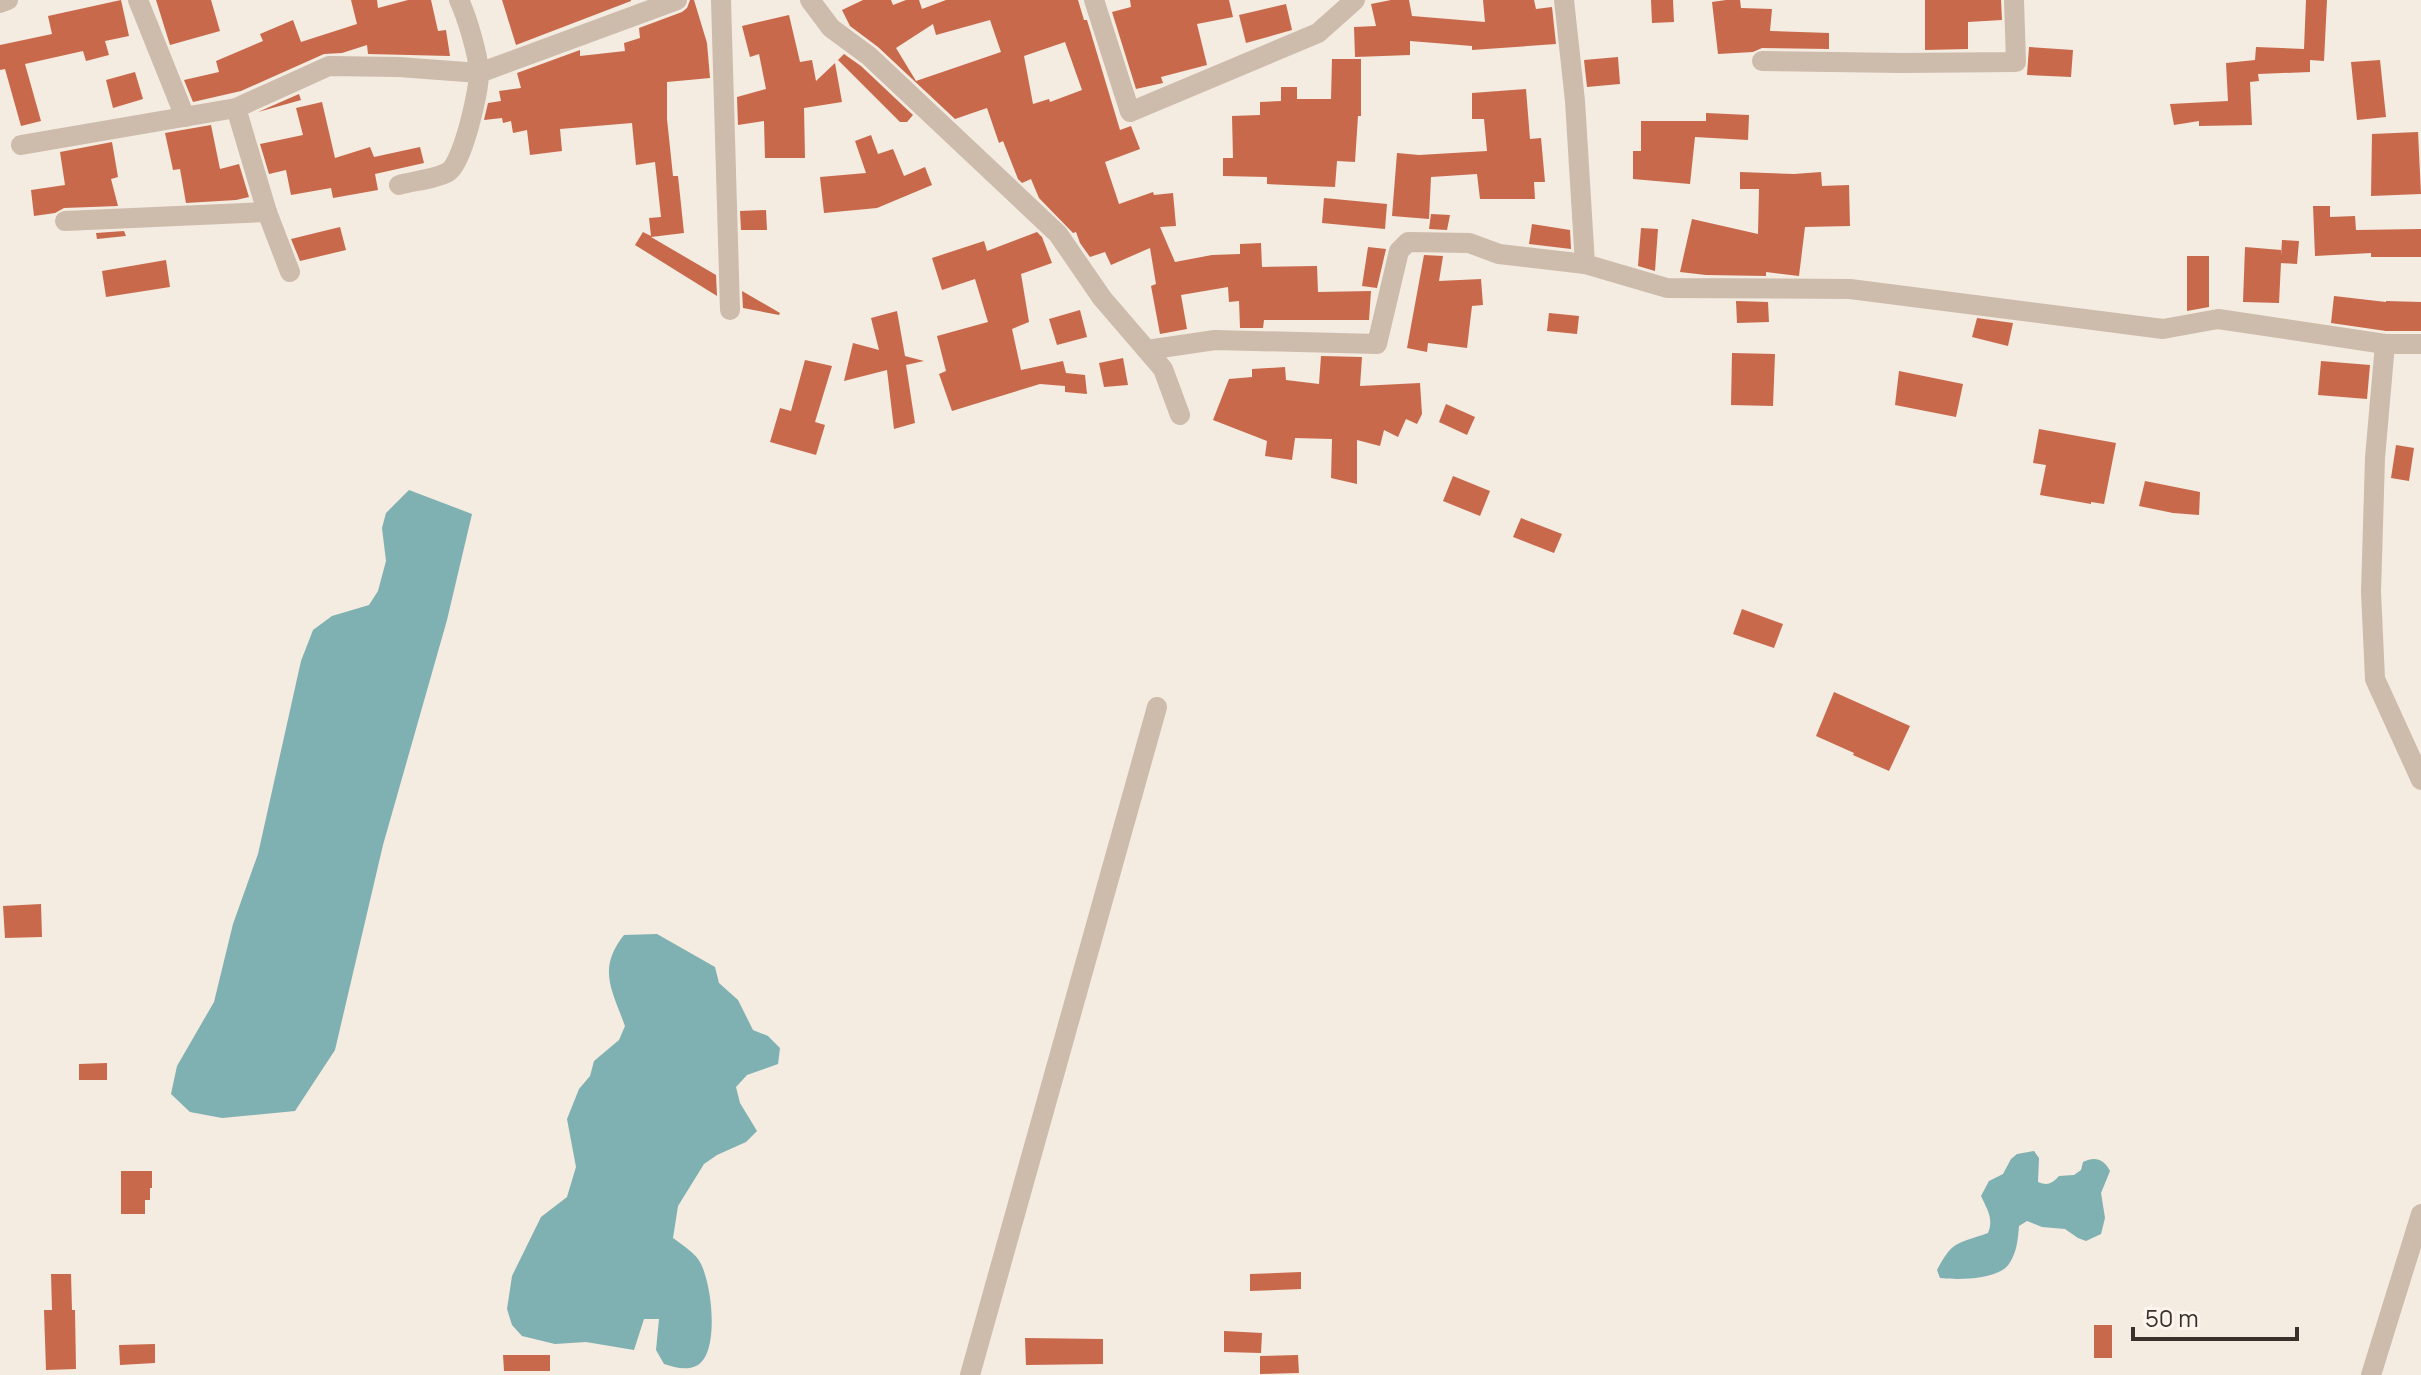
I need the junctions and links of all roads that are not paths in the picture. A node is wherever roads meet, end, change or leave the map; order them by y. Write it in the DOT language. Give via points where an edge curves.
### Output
graph roads {
  1 [pos="8,0"];
  2 [pos="138,0"];
  3 [pos="459,0"];
  4 [pos="677,0"];
  5 [pos="721,0"];
  6 [pos="810,0"];
  7 [pos="1094,0"];
  8 [pos="1355,0"];
  9 [pos="1564,0"];
  10 [pos="2014,0"];
  11 [pos="0,3"];
  12 [pos="1762,61"];
  13 [pos="479,73"];
  14 [pos="236,108"];
  15 [pos="185,117"];
  16 [pos="21,145"];
  17 [pos="399,185"];
  18 [pos="267,212"];
  19 [pos="65,221"];
  20 [pos="1585,264"];
  21 [pos="290,272"];
  22 [pos="730,310"];
  23 [pos="2385,344"];
  24 [pos="2421,344"];
  25 [pos="1147,350"];
  26 [pos="1180,415"];
  27 [pos="1157,707"];
  28 [pos="2421,780"];
  29 [pos="2421,1214"];
  30 [pos="970,1375"];
  31 [pos="2371,1375"];
  1 -- 11 [label="street"];
  2 -- 15 [label="street"];
  3 -- 13 [label="street"];
  4 -- 13 [label="street"];
  5 -- 22 [label="street"];
  6 -- 25 [label="street" via="831,28 869,56 1058,234 1102,298"];
  7 -- 8 [label="street" via="1130,112 1318,33"];
  9 -- 20 [label="street"];
  10 -- 12 [label="street" via="2016,62"];
  13 -- 14 [label="street" via="329,66"];
  13 -- 17 [label="street" via="457,163 448,172"];
  14 -- 15 [label="street"];
  14 -- 18 [label="street"];
  15 -- 16 [label="street"];
  18 -- 19 [label="street"];
  18 -- 21 [label="street"];
  20 -- 23 [label="street" via="1667,288 1850,289 2163,329 2218,319"];
  20 -- 25 [label="street" via="1499,254 1469,243 1408,242 1399,251 1377,344 1215,340"];
  23 -- 24 [label="street"];
  23 -- 28 [label="street" via="2371,577 2375,679"];
  25 -- 26 [label="street" via="1163,369"];
  27 -- 30 [label="street"];
  29 -- 31 [label="street"];
}
